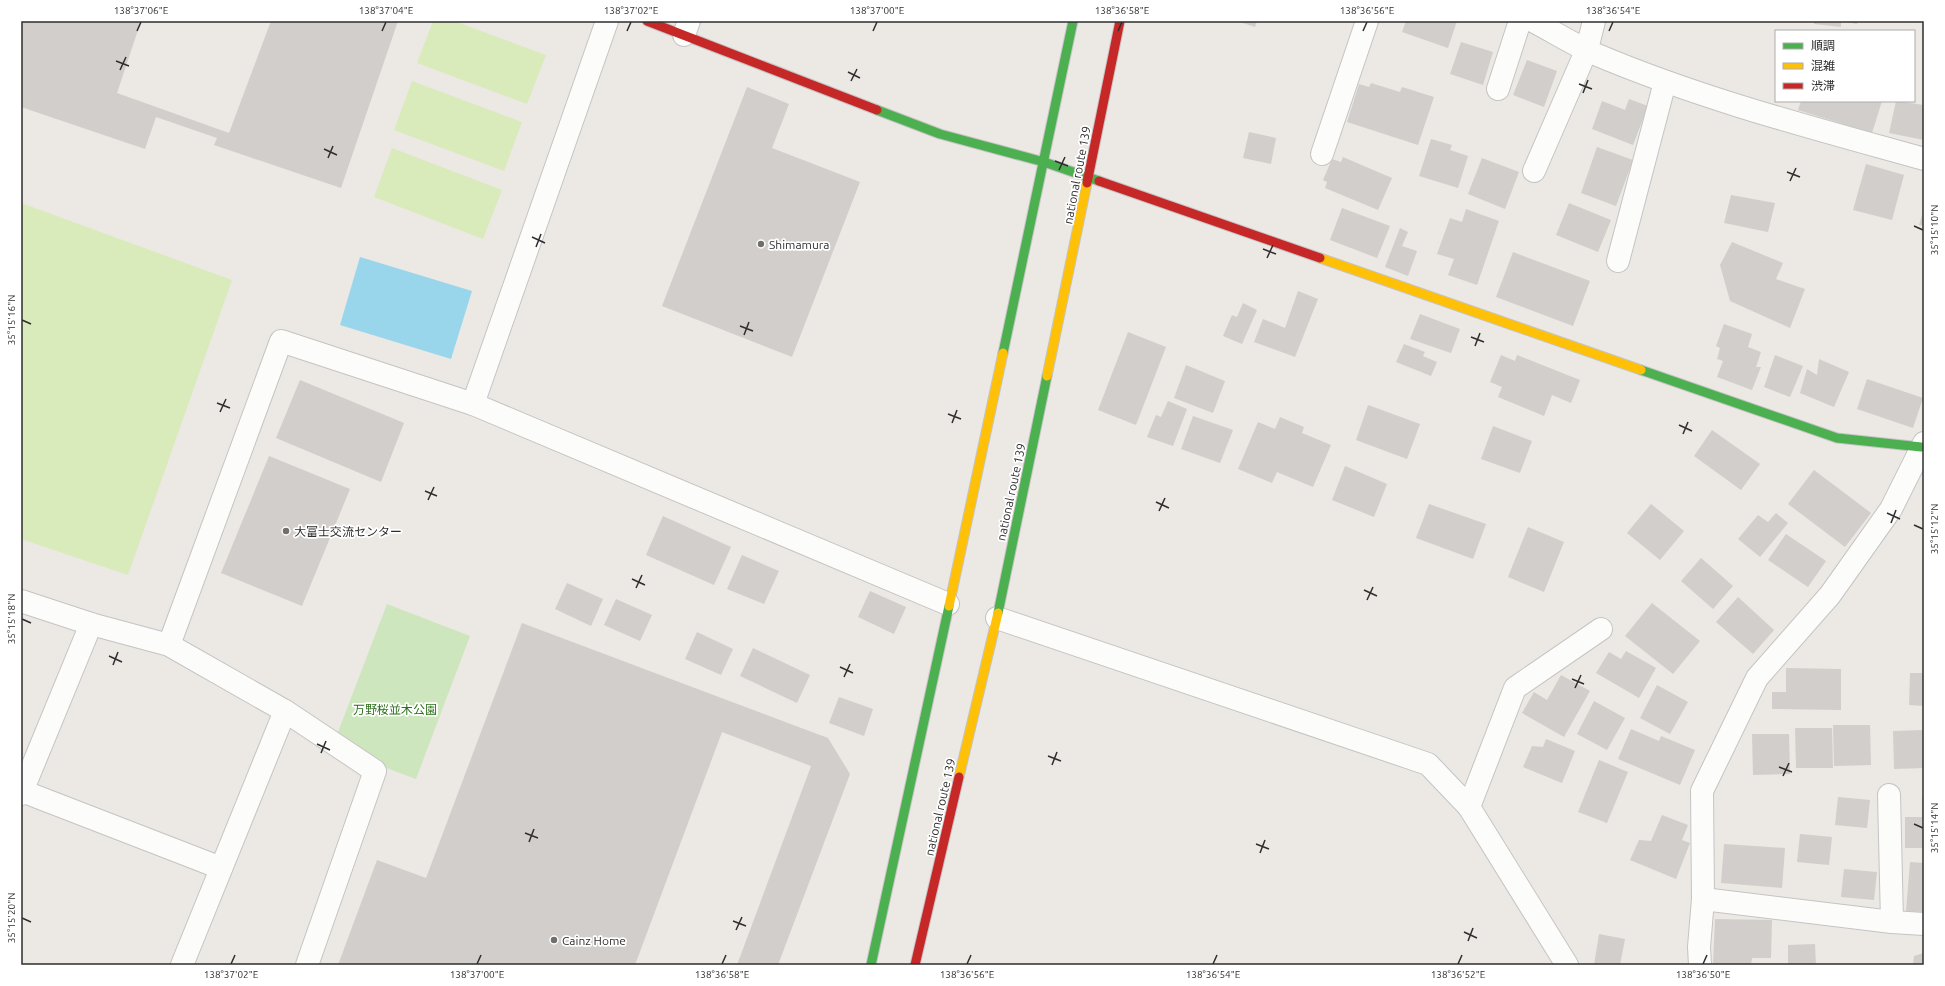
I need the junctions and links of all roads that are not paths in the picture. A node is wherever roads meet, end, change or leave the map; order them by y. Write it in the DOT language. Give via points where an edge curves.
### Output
graph roads {
  1 [pos="607,21"];
  2 [pos="647,21"];
  3 [pos="1073,21"];
  4 [pos="1120,21"];
  5 [pos="1367,21"];
  6 [pos="1520,21"];
  7 [pos="1533,21"];
  8 [pos="1594,21"];
  9 [pos="687,28"];
  10 [pos="1587,49"];
  11 [pos="1665,82"];
  12 [pos="1498,89"];
  13 [pos="1322,154"];
  14 [pos="1924,159"];
  15 [pos="1044,162"];
  16 [pos="1534,171"];
  17 [pos="1089,177"];
  18 [pos="1618,261"];
  19 [pos="473,404"];
  20 [pos="1923,445"];
  21 [pos="21,601"];
  22 [pos="948,604"];
  23 [pos="997,618"];
  24 [pos="91,624"];
  25 [pos="1601,629"];
  26 [pos="169,645"];
  27 [pos="285,711"];
  28 [pos="22,793"];
  29 [pos="1889,795"];
  30 [pos="1469,808"];
  31 [pos="221,868"];
  32 [pos="1703,899"];
  33 [pos="1892,922"];
  34 [pos="1924,924"];
  35 [pos="182,965"];
  36 [pos="307,965"];
  37 [pos="871,965"];
  38 [pos="915,965"];
  39 [pos="1567,965"];
  40 [pos="1700,965"];
  1 -- 19 [label="street"];
  2 -- 9 [label="main road"];
  3 -- 15 [label="main road"];
  4 -- 17 [label="main road, national route 139"];
  5 -- 13 [label="street"];
  6 -- 12 [label="street"];
  7 -- 10 [label="street"];
  8 -- 10 [label="street"];
  9 -- 15 [label="main road" via="940,134"];
  10 -- 11 [label="street"];
  10 -- 16 [label="street"];
  11 -- 14 [label="street" via="1789,121"];
  11 -- 18 [label="street"];
  15 -- 17 [label="main road"];
  15 -- 22 [label="main road"];
  17 -- 20 [label="main road" via="1837,438"];
  17 -- 23 [label="main road, national route 139"];
  19 -- 22 [label="street"];
  19 -- 26 [label="street" via="282,340"];
  20 -- 32 [label="street" via="1892,509 1830,595 1757,678 1705,784 1702,791"];
  21 -- 24 [label="street"];
  22 -- 37 [label="main road"];
  23 -- 30 [label="street" via="1428,764"];
  23 -- 38 [label="main road, national route 139"];
  24 -- 26 [label="street"];
  24 -- 28 [label="street"];
  25 -- 30 [label="street" via="1515,688"];
  26 -- 27 [label="street"];
  27 -- 31 [label="street"];
  27 -- 36 [label="street" via="375,771"];
  28 -- 31 [label="street"];
  29 -- 33 [label="street"];
  30 -- 39 [label="street"];
  31 -- 35 [label="street"];
  32 -- 33 [label="street"];
  32 -- 40 [label="street"];
  33 -- 34 [label="street"];
}
